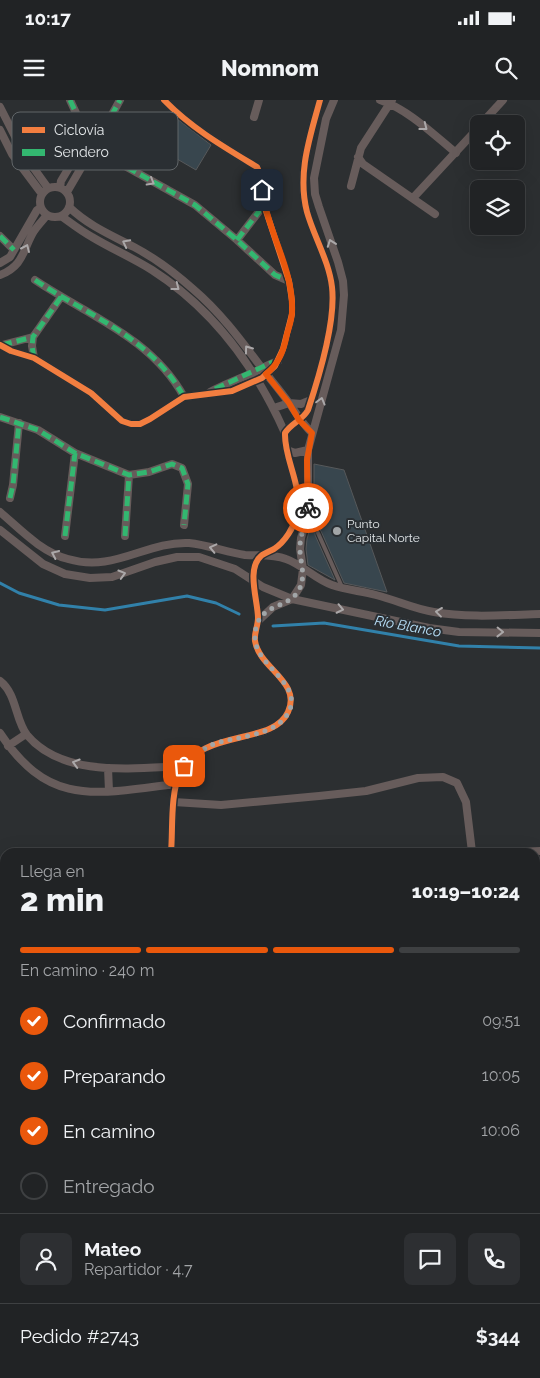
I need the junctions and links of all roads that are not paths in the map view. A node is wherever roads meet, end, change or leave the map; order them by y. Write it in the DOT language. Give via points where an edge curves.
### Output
graph roads {
  1 [pos="70,100"];
  2 [pos="120,100"];
  3 [pos="164,100"];
  4 [pos="259,100"];
  5 [pos="320,100"];
  6 [pos="334,100"];
  7 [pos="380,100"];
  8 [pos="503,100"];
  9 [pos="391,102"];
  10 [pos="0,107"];
  11 [pos="76,112"];
  12 [pos="113,112"];
  13 [pos="176,112"];
  14 [pos="178,113"];
  15 [pos="490,115"];
  16 [pos="254,117"];
  17 [pos="0,130"];
  18 [pos="12,131"];
  19 [pos="470,137"];
  20 [pos="456,153"];
  21 [pos="12,154"];
  22 [pos="358,157"];
  23 [pos="24,170"];
  24 [pos="35,170"];
  25 [pos="68,170"];
  26 [pos="80,170"];
  27 [pos="132,170"];
  28 [pos="350,186"];
  29 [pos="60,187"];
  30 [pos="48,188"];
  31 [pos="67,192"];
  32 [pos="42,194"];
  33 [pos="413,198"];
  34 [pos="264,205"];
  35 [pos="70,207"];
  36 [pos="41,208"];
  37 [pos="435,214"];
  38 [pos="47,215"];
  39 [pos="61,216"];
  40 [pos="0,236"];
  41 [pos="237,240"];
  42 [pos="14,250"];
  43 [pos="0,264"];
  44 [pos="0,275"];
  45 [pos="35,280"];
  46 [pos="289,281"];
  47 [pos="61,297"];
  48 [pos="33,338"];
  49 [pos="1,345"];
  50 [pos="34,358"];
  51 [pos="278,361"];
  52 [pos="261,368"];
  53 [pos="266,374"];
  54 [pos="254,377"];
  55 [pos="184,397"];
  56 [pos="311,400"];
  57 [pos="289,403"];
  58 [pos="274,408"];
  59 [pos="0,417"];
  60 [pos="299,420"];
  61 [pos="19,423"];
  62 [pos="285,433"];
  63 [pos="312,433"];
  64 [pos="287,450"];
  65 [pos="308,450"];
  66 [pos="75,454"];
  67 [pos="129,475"];
  68 [pos="10,498"];
  69 [pos="0,512"];
  70 [pos="184,525"];
  71 [pos="0,530"];
  72 [pos="318,533"];
  73 [pos="65,536"];
  74 [pos="124,536"];
  75 [pos="261,556"];
  76 [pos="303,569"];
  77 [pos="253,582"];
  78 [pos="342,588"];
  79 [pos="292,599"];
  80 [pos="540,614"];
  81 [pos="258,621"];
  82 [pos="540,633"];
  83 [pos="0,681"];
  84 [pos="0,733"];
  85 [pos="26,734"];
  86 [pos="8,746"];
  87 [pos="184,766"];
  88 [pos="108,768"];
  89 [pos="176,784"];
  90 [pos="109,791"];
  91 [pos="174,802"];
  92 [pos="172,848"];
  93 [pos="472,848"];
  1 -- 11 [label="street"];
  2 -- 12 [label="street"];
  3 -- 13 [label="street"];
  4 -- 16 [label="street"];
  5 -- 56 [label="street" via="304,159 303,178 307,212 330,278 332,310"];
  63 -- 6 [label="street, one-way" via="341,330 343,312 338,262 318,207 314,178 326,119"];
  7 -- 9 [label="street"];
  8 -- 15 [label="street"];
  9 -- 20 [label="street, one-way"];
  9 -- 22 [label="street"];
  10 -- 18 [label="street"];
  14 -- 34 [label="street" via="215,142 257,168"];
  17 -- 21 [label="street"];
  19 -- 20 [label="street"];
  20 -- 33 [label="street"];
  22 -- 28 [label="street"];
  22 -- 33 [label="street" via="363,164"];
  23 -- 32 [label="street"];
  24 -- 30 [label="street"];
  25 -- 29 [label="street"];
  26 -- 31 [label="street"];
  27 -- 41 [label="street, one-way" via="195,206"];
  29 -- 30 [label="street"];
  29 -- 31 [label="street"];
  30 -- 32 [label="street"];
  31 -- 35 [label="street"];
  32 -- 36 [label="street"];
  33 -- 37 [label="street"];
  34 -- 41 [label="street"];
  34 -- 46 [label="street"];
  35 -- 39 [label="street"];
  52 -- 35 [label="street, one-way" via="221,316 194,289 167,267 98,230"];
  36 -- 38 [label="street"];
  36 -- 42 [label="street"];
  38 -- 39 [label="street"];
  44 -- 38 [label="street, one-way" via="18,263 34,231"];
  39 -- 54 [label="street, one-way" via="92,238 153,270 182,292 238,350"];
  40 -- 42 [label="street"];
  41 -- 46 [label="street" via="275,275"];
  42 -- 43 [label="street"];
  45 -- 47 [label="street"];
  46 -- 51 [label="street" via="292,314"];
  47 -- 48 [label="street"];
  47 -- 55 [label="street" via="120,330 154,357 175,380"];
  48 -- 49 [label="street"];
  48 -- 50 [label="street"];
  49 -- 50 [label="street"];
  50 -- 55 [label="street" via="91,393 122,421 131,424 140,424"];
  51 -- 52 [label="street"];
  51 -- 53 [label="street"];
  52 -- 53 [label="street"];
  52 -- 54 [label="street"];
  53 -- 54 [label="street"];
  53 -- 57 [label="street"];
  54 -- 55 [label="street" via="236,379 207,394"];
  54 -- 58 [label="street"];
  56 -- 57 [label="street" via="301,404"];
  56 -- 60 [label="street" via="306,414"];
  57 -- 58 [label="street"];
  57 -- 60 [label="street"];
  58 -- 62 [label="street"];
  59 -- 61 [label="street"];
  60 -- 62 [label="street"];
  60 -- 63 [label="street"];
  61 -- 66 [label="street" via="38,430"];
  61 -- 68 [label="street"];
  62 -- 64 [label="street"];
  63 -- 65 [label="street"];
  64 -- 65 [label="street" via="295,453"];
  64 -- 75 [label="street" via="297,491 297,515 284,540"];
  65 -- 76 [label="street" via="308,514 300,544"];
  66 -- 67 [label="street"];
  66 -- 73 [label="street"];
  67 -- 70 [label="street" via="172,464 182,468 188,484"];
  67 -- 74 [label="street"];
  75 -- 69 [label="street, one-way" via="183,543 168,544 107,562 78,562 49,552"];
  71 -- 77 [label="street, one-way" via="43,564 65,574 112,577 155,562 199,557 235,569"];
  72 -- 78 [label="lane"];
  75 -- 76 [label="street" via="279,556"];
  75 -- 77 [label="street" via="254,568"];
  76 -- 78 [label="street"];
  76 -- 79 [label="street" via="301,585"];
  77 -- 79 [label="street"];
  77 -- 81 [label="street"];
  80 -- 78 [label="street, one-way" via="435,612"];
  79 -- 81 [label="street" via="273,607"];
  79 -- 82 [label="street, one-way" via="458,632"];
  81 -- 87 [label="street" via="255,636 260,654 290,692 287,715 271,728 201,750"];
  83 -- 85 [label="street" via="7,686"];
  84 -- 86 [label="street"];
  85 -- 86 [label="street"];
  88 -- 85 [label="street, one-way" via="61,759"];
  86 -- 90 [label="street" via="22,763 55,785 75,792"];
  87 -- 88 [label="street"];
  87 -- 89 [label="street"];
  88 -- 90 [label="street"];
  89 -- 90 [label="street"];
  89 -- 91 [label="street"];
  91 -- 92 [label="street"];
  91 -- 93 [label="street" via="203,805 241,803 366,791 418,778 443,777 457,783 466,802"];
}
